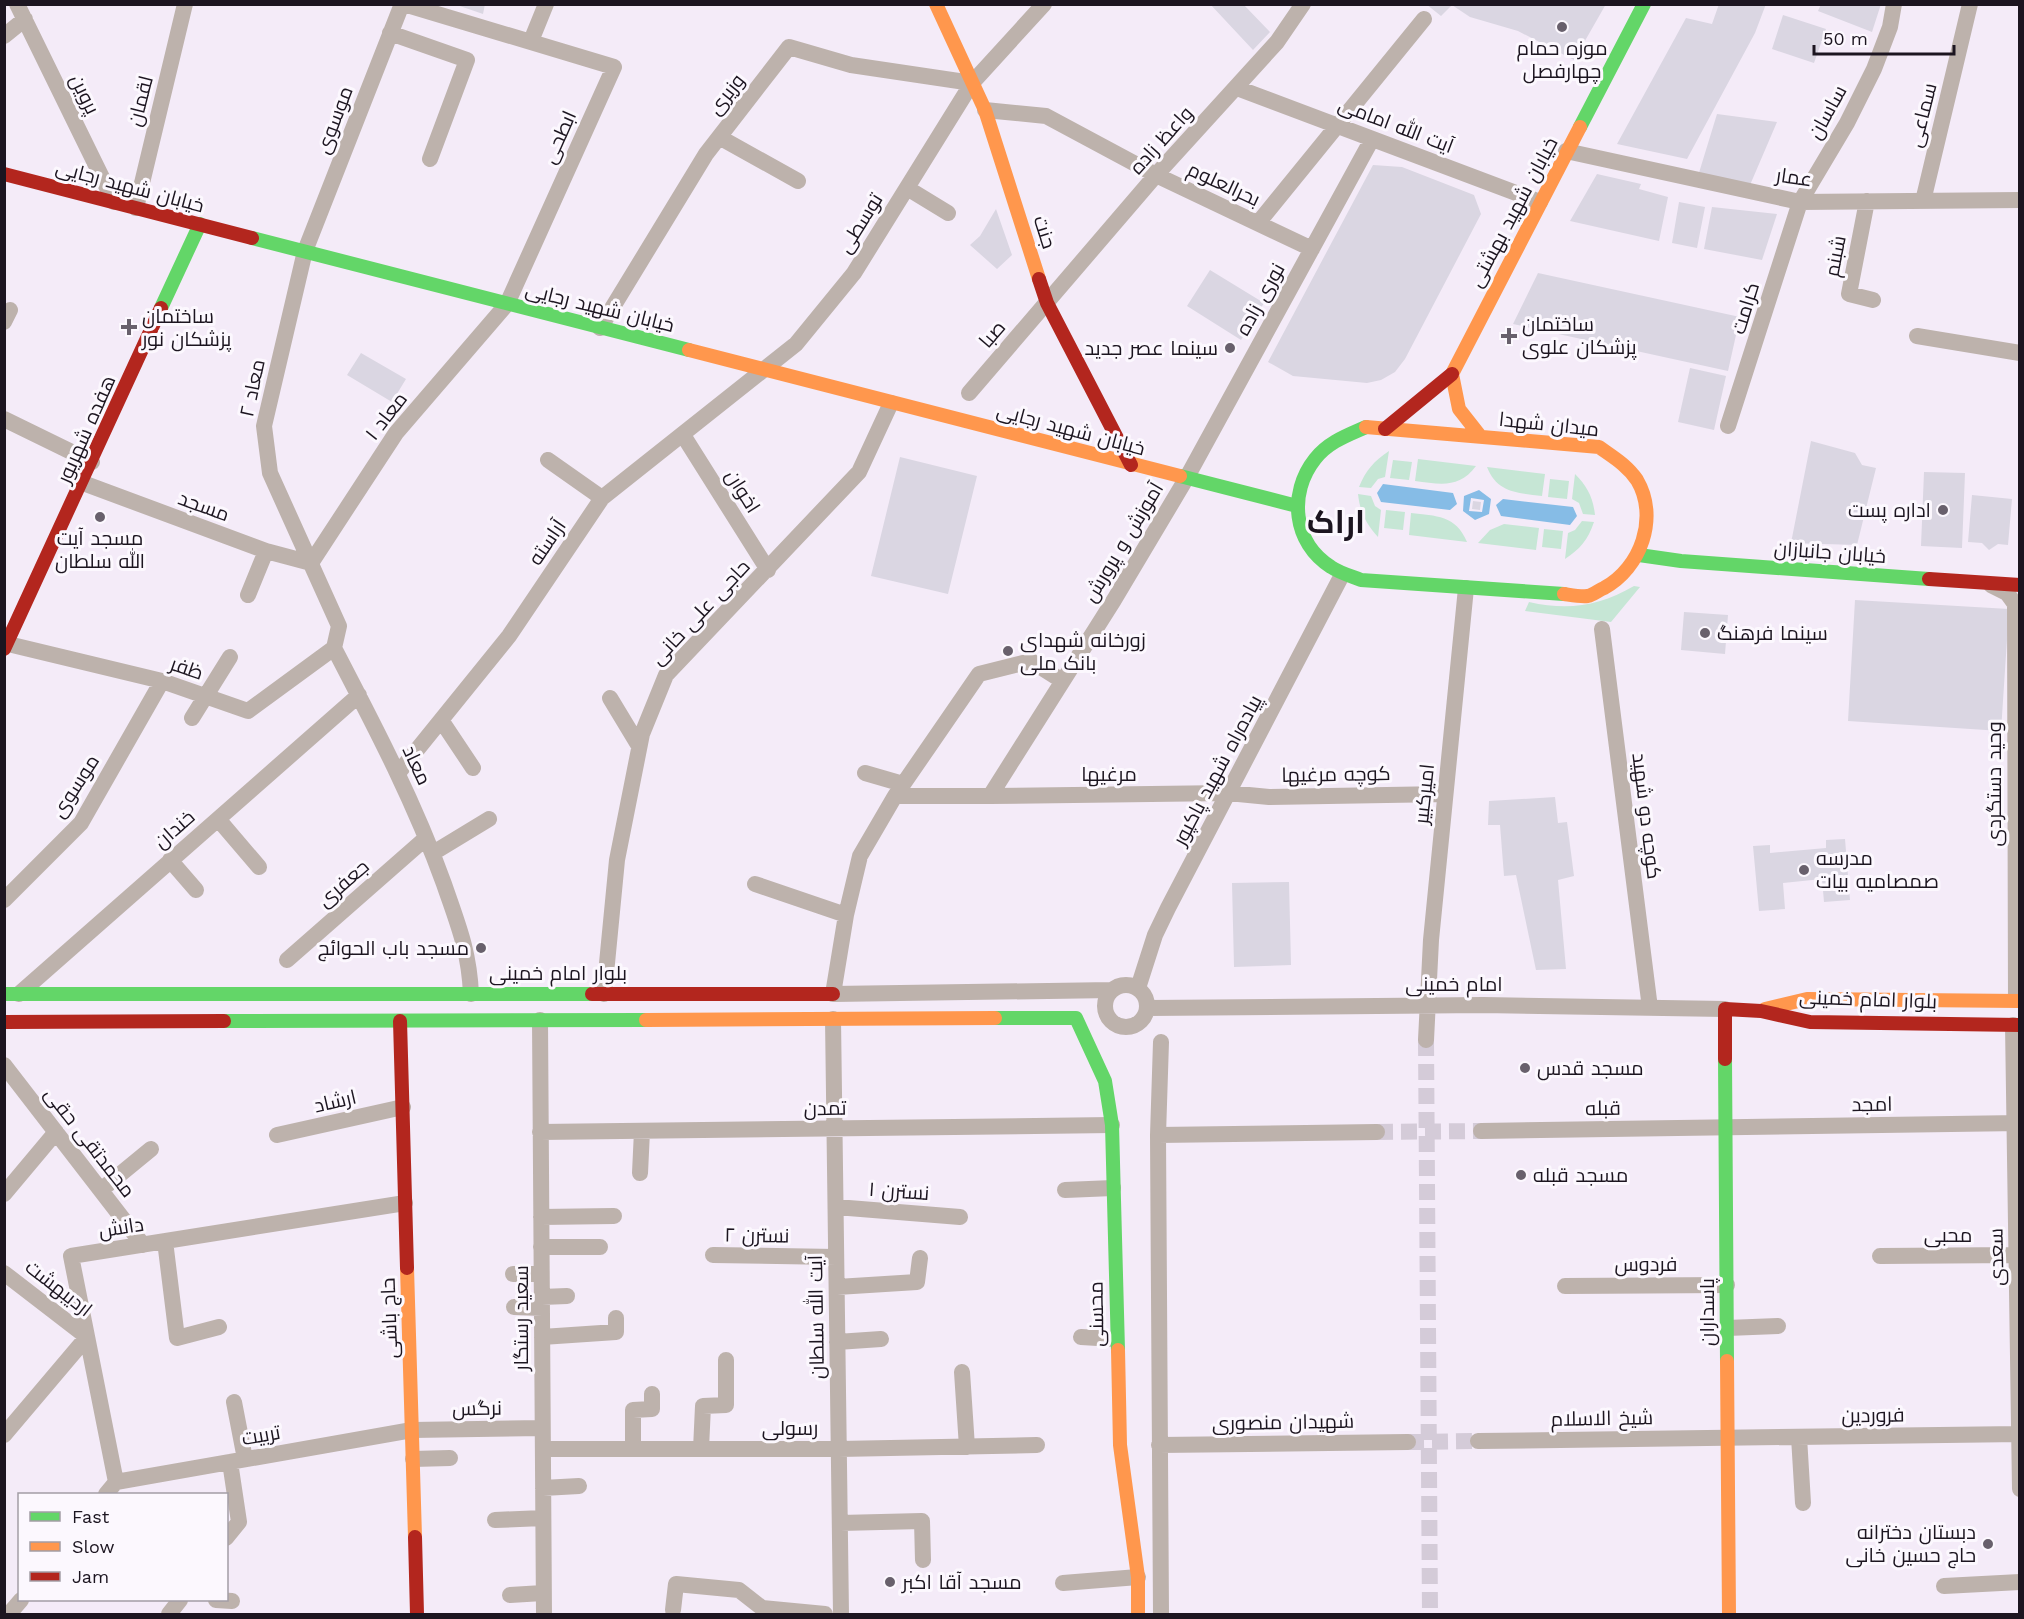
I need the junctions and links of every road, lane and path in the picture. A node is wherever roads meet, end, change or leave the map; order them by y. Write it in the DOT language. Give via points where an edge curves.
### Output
graph roads {
  1 [pos="185,4"];
  2 [pos="403,4"];
  3 [pos="546,4"];
  4 [pos="936,4"];
  5 [pos="1044,4"];
  6 [pos="1303,4"];
  7 [pos="1644,4"];
  8 [pos="1894,4"];
  9 [pos="1970,4"];
  10 [pos="20,9"];
  11 [pos="1424,19"];
  12 [pos="390,33"];
  13 [pos="4,36"];
  14 [pos="531,41"];
  15 [pos="972,83"];
  16 [pos="1237,88"];
  17 [pos="984,110"];
  18 [pos="1338,126"];
  19 [pos="719,137"];
  20 [pos="1372,139"];
  21 [pos="1566,152"];
  22 [pos="430,159"];
  23 [pos="4,174"];
  24 [pos="1156,175"];
  25 [pos="798,181"];
  26 [pos="907,188"];
  27 [pos="2019,200"];
  28 [pos="1867,201"];
  29 [pos="1923,201"];
  30 [pos="114,202"];
  31 [pos="1540,202"];
  32 [pos="1800,202"];
  33 [pos="136,208"];
  34 [pos="948,213"];
  35 [pos="1258,223"];
  36 [pos="200,224"];
  37 [pos="1312,249"];
  38 [pos="305,251"];
  39 [pos="1874,300"];
  40 [pos="1047,303"];
  41 [pos="507,304"];
  42 [pos="600,328"];
  43 [pos="1917,336"];
  44 [pos="2019,353"];
  45 [pos="766,370"];
  46 [pos="1452,374"];
  47 [pos="969,393"];
  48 [pos="891,403"];
  49 [pos="4,419"];
  50 [pos="1728,426"];
  51 [pos="1385,429"];
  52 [pos="683,435"];
  53 [pos="1481,437"];
  54 [pos="548,460"];
  55 [pos="92,462"];
  56 [pos="1131,465"];
  57 [pos="1186,479"];
  58 [pos="83,483"];
  59 [pos="602,498"];
  60 [pos="1297,506"];
  61 [pos="266,551"];
  62 [pos="1639,555"];
  63 [pos="311,563"];
  64 [pos="768,570"];
  65 [pos="1342,575"];
  66 [pos="2019,580"];
  67 [pos="1986,582"];
  68 [pos="1466,588"];
  69 [pos="248,595"];
  70 [pos="1602,629"];
  71 [pos="5,645"];
  72 [pos="334,648"];
  73 [pos="230,657"];
  74 [pos="1061,680"];
  75 [pos="162,681"];
  76 [pos="206,696"];
  77 [pos="359,696"];
  78 [pos="610,698"];
  79 [pos="192,718"];
  80 [pos="441,720"];
  81 [pos="639,746"];
  82 [pos="473,768"];
  83 [pos="399,772"];
  84 [pos="865,774"];
  85 [pos="899,790"];
  86 [pos="1228,793"];
  87 [pos="1445,794"];
  88 [pos="990,796"];
  89 [pos="218,819"];
  90 [pos="489,819"];
  91 [pos="430,845"];
  92 [pos="170,860"];
  93 [pos="259,867"];
  94 [pos="755,884"];
  95 [pos="196,890"];
  96 [pos="4,900"];
  97 [pos="846,915"];
  98 [pos="287,960"];
  99 [pos="1138,988"];
  100 [pos="1112,990"];
  101 [pos="12,994"];
  102 [pos="471,994"];
  103 [pos="604,994"];
  104 [pos="833,994"];
  105 [pos="2018,1000"];
  106 [pos="1427,1005"];
  107 [pos="1148,1008"];
  108 [pos="1650,1008"];
  109 [pos="1725,1009"];
  110 [pos="1761,1011"];
  111 [pos="1076,1018"];
  112 [pos="833,1019"];
  113 [pos="540,1020"];
  114 [pos="1110,1020"];
  115 [pos="400,1021"];
  116 [pos="4,1022"];
  117 [pos="2016,1025"];
  118 [pos="1426,1040"];
  119 [pos="1161,1042"];
  120 [pos="4,1065"];
  121 [pos="403,1107"];
  122 [pos="2017,1123"];
  123 [pos="1112,1125"];
  124 [pos="834,1128"];
  125 [pos="1726,1128"];
  126 [pos="642,1131"];
  127 [pos="1481,1131"];
  128 [pos="56,1132"];
  129 [pos="540,1132"];
  130 [pos="1377,1132"];
  131 [pos="277,1135"];
  132 [pos="1158,1135"];
  133 [pos="151,1149"];
  134 [pos="640,1173"];
  135 [pos="1113,1188"];
  136 [pos="101,1190"];
  137 [pos="1065,1190"];
  138 [pos="4,1194"];
  139 [pos="405,1203"];
  140 [pos="836,1207"];
  141 [pos="614,1216"];
  142 [pos="541,1217"];
  143 [pos="960,1217"];
  144 [pos="165,1241"];
  145 [pos="143,1245"];
  146 [pos="541,1246"];
  147 [pos="600,1247"];
  148 [pos="713,1255"];
  149 [pos="1881,1256"];
  150 [pos="2017,1256"];
  151 [pos="836,1257"];
  152 [pos="920,1258"];
  153 [pos="4,1273"];
  154 [pos="513,1274"];
  155 [pos="541,1274"];
  156 [pos="1727,1284"];
  157 [pos="1565,1286"];
  158 [pos="837,1287"];
  159 [pos="567,1296"];
  160 [pos="542,1303"];
  161 [pos="514,1307"];
  162 [pos="616,1318"];
  163 [pos="1779,1326"];
  164 [pos="219,1327"];
  165 [pos="1727,1328"];
  166 [pos="87,1337"];
  167 [pos="542,1337"];
  168 [pos="1081,1337"];
  169 [pos="881,1339"];
  170 [pos="1115,1339"];
  171 [pos="837,1342"];
  172 [pos="726,1360"];
  173 [pos="962,1372"];
  174 [pos="651,1394"];
  175 [pos="234,1402"];
  176 [pos="542,1428"];
  177 [pos="412,1430"];
  178 [pos="2019,1434"];
  179 [pos="4,1435"];
  180 [pos="1798,1437"];
  181 [pos="1728,1438"];
  182 [pos="1478,1441"];
  183 [pos="1408,1442"];
  184 [pos="1037,1445"];
  185 [pos="1159,1445"];
  186 [pos="967,1446"];
  187 [pos="543,1449"];
  188 [pos="633,1449"];
  189 [pos="701,1449"];
  190 [pos="839,1449"];
  191 [pos="450,1458"];
  192 [pos="413,1460"];
  193 [pos="238,1461"];
  194 [pos="579,1486"];
  195 [pos="111,1488"];
  196 [pos="543,1488"];
  197 [pos="2019,1488"];
  198 [pos="1803,1503"];
  199 [pos="543,1518"];
  200 [pos="495,1520"];
  201 [pos="840,1523"];
  202 [pos="228,1536"];
  203 [pos="922,1560"];
  204 [pos="1138,1577"];
  205 [pos="2019,1582"];
  206 [pos="1063,1583"];
  207 [pos="1944,1586"];
  208 [pos="543,1593"];
  209 [pos="510,1595"];
  210 [pos="19,1601"];
  211 [pos="179,1601"];
  212 [pos="673,1610"];
  213 [pos="9,1614"];
  214 [pos="169,1614"];
  215 [pos="417,1614"];
  216 [pos="544,1614"];
  217 [pos="825,1614"];
  218 [pos="841,1614"];
  219 [pos="1138,1614"];
  220 [pos="1161,1614"];
  221 [pos="1729,1614"];
  1 -- 33 [label="street, لقمان"];
  2 -- 12 [label="street, موسوی"];
  2 -- 14 [label="street, ابطحی"];
  3 -- 14 [label="street"];
  4 -- 15 [label="main road, جنت"];
  5 -- 15 [label="street, توسطی"];
  6 -- 16 [label="street, واعظ زاده" via="1277,42"];
  7 -- 21 [label="main road, خیابان شهید بهشتی"];
  8 -- 32 [label="street, ساسان" via="1874,69"];
  9 -- 29 [label="street, سماعی"];
  10 -- 13 [label="street"];
  10 -- 30 [label="street, پروین"];
  11 -- 18 [label="street"];
  12 -- 22 [label="street" via="467,60"];
  12 -- 38 [label="street, موسوی"];
  14 -- 41 [label="street, ابطحی" via="614,67"];
  15 -- 17 [label="main road, جنت"];
  15 -- 19 [label="street, وزیری" via="851,65 789,47"];
  15 -- 26 [label="street, توسطی"];
  16 -- 18 [label="street, آیت الله امامی"];
  16 -- 24 [label="street, واعظ زاده"];
  17 -- 24 [label="street, بحرالعلوم" via="1046,116"];
  17 -- 40 [label="main road, جنت"];
  18 -- 20 [label="street, آیت الله امامی"];
  18 -- 35 [label="street"];
  19 -- 25 [label="street"];
  19 -- 42 [label="street, وزیری"];
  20 -- 31 [label="street, آیت الله امامی"];
  20 -- 37 [label="street, نوری زاده"];
  21 -- 31 [label="main road, خیابان شهید بهشتی"];
  21 -- 32 [label="street, عمار"];
  23 -- 30 [label="main road, خیابان شهید رجایی"];
  24 -- 35 [label="street, بحرالعلوم"];
  24 -- 40 [label="street, واعظ زاده"];
  26 -- 34 [label="street"];
  26 -- 45 [label="street, توسطی" via="854,273 796,344"];
  27 -- 29 [label="street, عمار"];
  28 -- 29 [label="street, عمار"];
  28 -- 32 [label="street, عمار"];
  28 -- 39 [label="street, شبنم" via="1849,294"];
  30 -- 33 [label="main road, خیابان شهید رجایی"];
  31 -- 46 [label="main road, خیابان شهید بهشتی"];
  32 -- 50 [label="street, کرامت"];
  33 -- 36 [label="main road, خیابان شهید رجایی"];
  35 -- 37 [label="street, بحرالعلوم"];
  36 -- 38 [label="main road, خیابان شهید رجایی"];
  36 -- 55 [label="main road, هفده شهریور"];
  37 -- 57 [label="street, نوری زاده"];
  38 -- 41 [label="main road, خیابان شهید رجایی"];
  38 -- 63 [label="street, معاد ۲" via="264,426 270,473"];
  40 -- 47 [label="street, صبا"];
  40 -- 56 [label="main road, جنت"];
  41 -- 42 [label="main road, خیابان شهید رجایی"];
  41 -- 63 [label="street, معاد ۱" via="396,433"];
  42 -- 45 [label="main road, خیابان شهید رجایی"];
  43 -- 44 [label="street"];
  45 -- 48 [label="main road, خیابان شهید رجایی"];
  45 -- 52 [label="street, آراسته"];
  46 -- 51 [label="main road"];
  46 -- 53 [label="main road" via="1452,393 1458,410"];
  48 -- 56 [label="main road, خیابان شهید رجایی"];
  48 -- 64 [label="street, حاجی علی خانی" via="859,472"];
  49 -- 55 [label="street"];
  51 -- 53 [label="main road, میدان شهدا"];
  51 -- 60 [label="main road, میدان شهدا" via="1366,427 1347,433 1322,449 1305,471"];
  52 -- 59 [label="street, آراسته"];
  52 -- 64 [label="street, اخوان"];
  53 -- 62 [label="main road, میدان شهدا" via="1599,447 1613,453 1633,472 1646,503 1647,522"];
  54 -- 59 [label="street"];
  55 -- 58 [label="main road, هفده شهریور"];
  56 -- 57 [label="main road, خیابان شهید رجایی"];
  57 -- 60 [label="main road, خیابان شهید رجایی"];
  57 -- 74 [label="street, آموزش و پرورش"];
  58 -- 61 [label="street, مسجد"];
  58 -- 71 [label="main road, هفده شهریور"];
  59 -- 80 [label="street, آراسته" via="509,636"];
  60 -- 65 [label="main road, میدان شهدا" via="1298,520 1312,553"];
  61 -- 63 [label="street, مسجد"];
  61 -- 69 [label="street"];
  62 -- 67 [label="main road, خیابان جانبازان"];
  62 -- 68 [label="main road, میدان شهدا" via="1621,578 1588,596"];
  63 -- 72 [label="street" via="339,626"];
  64 -- 81 [label="street, حاجی علی خانی" via="666,675"];
  65 -- 68 [label="main road, میدان شهدا" via="1360,580"];
  65 -- 86 [label="street, پیاده‌راه شهید پاکپور"];
  66 -- 67 [label="main road, خیابان جانبازان"];
  67 -- 105 [label="street, وحید دستگردی" via="2007,593 2015,604"];
  68 -- 87 [label="street, امیرکبیر"];
  70 -- 108 [label="street, کوچه دو شهید"];
  71 -- 75 [label="street, ظفر"];
  72 -- 76 [label="street, ظفر" via="248,711"];
  72 -- 77 [label="street, معاد"];
  73 -- 76 [label="street"];
  74 -- 85 [label="street" via="1031,661 979,674"];
  74 -- 88 [label="street, آموزش و پرورش"];
  75 -- 76 [label="street, ظفر"];
  75 -- 96 [label="street, موسوی" via="81,823"];
  76 -- 79 [label="street"];
  77 -- 83 [label="street, معاد"];
  77 -- 89 [label="street, خندان"];
  78 -- 81 [label="street"];
  80 -- 82 [label="street"];
  80 -- 83 [label="street, آراسته"];
  81 -- 103 [label="street, حاجی علی خانی" via="617,860"];
  83 -- 91 [label="street, معاد"];
  84 -- 85 [label="street"];
  85 -- 88 [label="street"];
  85 -- 97 [label="street" via="860,856"];
  86 -- 87 [label="street, کوچه مرغیها" via="1269,797"];
  86 -- 88 [label="street, مرغیها"];
  86 -- 99 [label="street, پیاده‌راه شهید پاکپور" via="1155,935"];
  87 -- 106 [label="street, امیرکبیر"];
  89 -- 92 [label="street, خندان"];
  89 -- 93 [label="street"];
  90 -- 91 [label="street, جعفری"];
  91 -- 98 [label="street, جعفری"];
  91 -- 102 [label="street, معاد" via="468,952"];
  92 -- 95 [label="street"];
  92 -- 101 [label="street, خندان"];
  94 -- 97 [label="street"];
  97 -- 104 [label="street"];
  99 -- 100 [label="street" via="1128,985"];
  99 -- 107 [label="street"];
  100 -- 104 [label="street, بلوار امام خمینی"];
  100 -- 114 [label="street" via="1105,1004"];
  101 -- 102 [label="main road, بلوار امام خمینی"];
  102 -- 103 [label="main road, بلوار امام خمینی"];
  103 -- 104 [label="main road, بلوار امام خمینی"];
  105 -- 110 [label="main road, بلوار امام خمینی" via="1808,999"];
  106 -- 107 [label="street, امام خمینی"];
  106 -- 108 [label="street, امام خمینی"];
  106 -- 118 [label="street, امیرکبیر"];
  107 -- 114 [label="street" via="1135,1026 1124,1028"];
  108 -- 109 [label="street, امام خمینی"];
  109 -- 110 [label="main road, امام خمینی"];
  109 -- 125 [label="main road, پاسداران"];
  110 -- 117 [label="main road, بلوار امام خمینی" via="1810,1022"];
  111 -- 112 [label="main road"];
  111 -- 114 [label="street"];
  111 -- 123 [label="main road, محسنی" via="1105,1081"];
  112 -- 113 [label="main road"];
  112 -- 124 [label="street, آیت الله سلطان"];
  113 -- 115 [label="main road"];
  113 -- 129 [label="street, سعید رستگار"];
  115 -- 116 [label="main road"];
  115 -- 121 [label="main road, حاج باشی"];
  117 -- 122 [label="street, سعدی"];
  119 -- 132 [label="street"];
  120 -- 128 [label="street, محمدتقی حقی"];
  121 -- 131 [label="street, ارشاد"];
  121 -- 139 [label="main road, حاج باشی"];
  122 -- 125 [label="street, امجد"];
  122 -- 150 [label="street, سعدی"];
  123 -- 124 [label="street, تمدن"];
  123 -- 135 [label="main road, محسنی"];
  124 -- 126 [label="street, تمدن"];
  124 -- 140 [label="street, آیت الله سلطان"];
  125 -- 127 [label="street, قبله"];
  125 -- 156 [label="main road, پاسداران"];
  126 -- 129 [label="street, تمدن"];
  126 -- 134 [label="street"];
  128 -- 136 [label="street, محمدتقی حقی"];
  128 -- 138 [label="street"];
  129 -- 142 [label="street, سعید رستگار"];
  130 -- 132 [label="street"];
  132 -- 185 [label="street"];
  133 -- 136 [label="street"];
  135 -- 137 [label="street"];
  135 -- 170 [label="main road, محسنی"];
  136 -- 145 [label="street, محمدتقی حقی"];
  139 -- 144 [label="street, دانش"];
  139 -- 177 [label="main road, حاج باشی"];
  140 -- 143 [label="street, نسترن ۱"];
  140 -- 151 [label="street, آیت الله سلطان"];
  141 -- 142 [label="street"];
  142 -- 146 [label="street, سعید رستگار"];
  144 -- 145 [label="street, دانش"];
  144 -- 164 [label="street" via="177,1338"];
  145 -- 166 [label="street, دانش" via="71,1256"];
  146 -- 147 [label="street"];
  146 -- 155 [label="street, سعید رستگار"];
  148 -- 151 [label="street, نسترن ۲"];
  149 -- 150 [label="street, محبی"];
  150 -- 178 [label="street, سعدی"];
  151 -- 158 [label="street, آیت الله سلطان"];
  152 -- 158 [label="street" via="916,1282"];
  153 -- 166 [label="street, اردیبهشت"];
  154 -- 155 [label="street"];
  155 -- 160 [label="street, سعید رستگار"];
  156 -- 157 [label="street, فردوس"];
  156 -- 165 [label="main road, پاسداران"];
  158 -- 171 [label="street, آیت الله سلطان"];
  159 -- 160 [label="street"];
  160 -- 161 [label="street"];
  160 -- 167 [label="street, سعید رستگار"];
  162 -- 167 [label="street" via="616,1332"];
  163 -- 165 [label="street"];
  165 -- 181 [label="main road, پاسداران"];
  166 -- 179 [label="street"];
  166 -- 195 [label="street, دانش"];
  167 -- 176 [label="street, سعید رستگار"];
  168 -- 170 [label="street"];
  169 -- 171 [label="street"];
  170 -- 204 [label="main road, محسنی" via="1120,1445"];
  171 -- 190 [label="street, آیت الله سلطان"];
  172 -- 189 [label="street" via="726,1405 703,1406"];
  173 -- 186 [label="street"];
  174 -- 188 [label="street" via="652,1408 633,1410"];
  175 -- 193 [label="street"];
  176 -- 177 [label="street, نرگس"];
  176 -- 187 [label="street, سعید رستگار"];
  177 -- 192 [label="main road, حاج باشی"];
  177 -- 193 [label="street, تربیت"];
  178 -- 180 [label="street, فروردین"];
  178 -- 197 [label="street, سعدی"];
  180 -- 181 [label="street, فروردین"];
  180 -- 198 [label="street"];
  181 -- 182 [label="street, شیخ الاسلام"];
  181 -- 221 [label="main road, پاسداران"];
  183 -- 185 [label="street, شهیدان منصوری"];
  184 -- 186 [label="street, رسولی"];
  185 -- 220 [label="street"];
  186 -- 190 [label="street, رسولی"];
  187 -- 188 [label="street, رسولی"];
  187 -- 196 [label="street, سعید رستگار"];
  188 -- 189 [label="street, رسولی"];
  189 -- 190 [label="street, رسولی"];
  190 -- 201 [label="street, آیت الله سلطان"];
  191 -- 192 [label="street"];
  192 -- 215 [label="main road, حاج باشی"];
  193 -- 195 [label="street, تربیت"];
  193 -- 202 [label="street" via="239,1522"];
  194 -- 196 [label="street"];
  196 -- 199 [label="street, سعید رستگار"];
  199 -- 200 [label="street"];
  199 -- 208 [label="street, سعید رستگار"];
  201 -- 203 [label="street" via="922,1521"];
  201 -- 218 [label="street, آیت الله سلطان"];
  204 -- 206 [label="street"];
  204 -- 219 [label="main road, محسنی"];
  205 -- 207 [label="street"];
  208 -- 209 [label="street"];
  208 -- 216 [label="street, سعید رستگار"];
  210 -- 213 [label="street"];
  211 -- 214 [label="street"];
  212 -- 217 [label="street" via="676,1584 739,1590 762,1608"];
}
